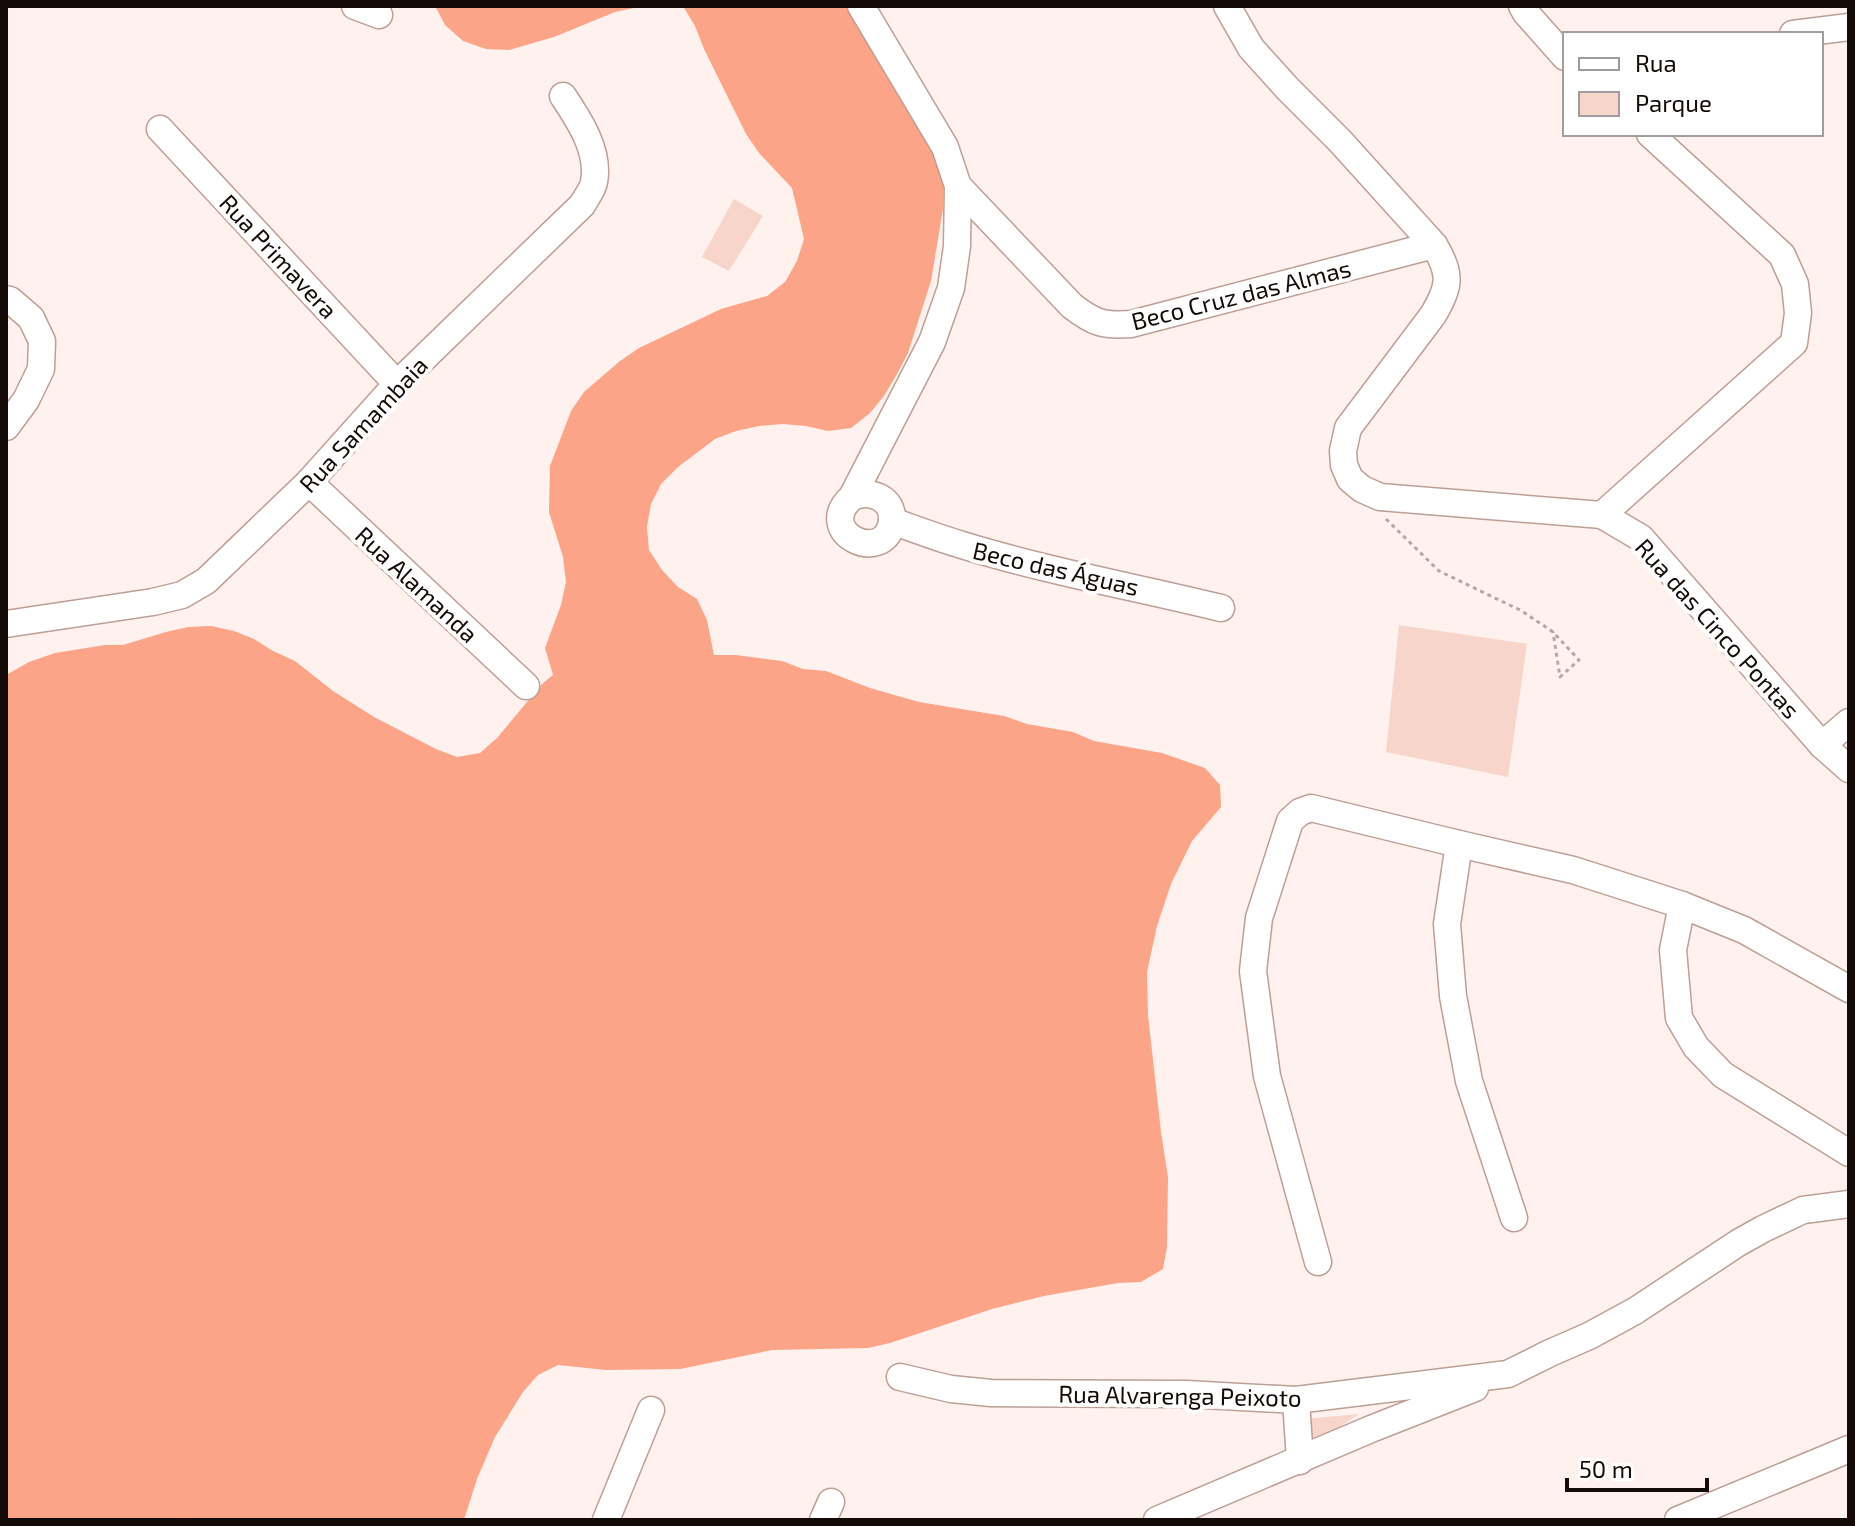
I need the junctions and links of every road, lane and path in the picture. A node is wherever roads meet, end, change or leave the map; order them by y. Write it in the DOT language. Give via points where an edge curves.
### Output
graph roads {
  1 [pos="861,6"];
  2 [pos="1227,6"];
  3 [pos="1522,6"];
  4 [pos="1849,27"];
  5 [pos="1809,32"];
  6 [pos="1563,55"];
  7 [pos="563,96"];
  8 [pos="160,129"];
  9 [pos="1652,136"];
  10 [pos="958,186"];
  11 [pos="1434,245"];
  12 [pos="6,299"];
  13 [pos="397,384"];
  14 [pos="6,427"];
  15 [pos="309,482"];
  16 [pos="852,497"];
  17 [pos="1380,497"];
  18 [pos="1602,515"];
  19 [pos="892,521"];
  20 [pos="1221,608"];
  21 [pos="6,624"];
  22 [pos="1553,632"];
  23 [pos="526,686"];
  24 [pos="1849,722"];
  25 [pos="1822,745"];
  26 [pos="1849,769"];
  27 [pos="1459,844"];
  28 [pos="1682,905"];
  29 [pos="1849,989"];
  30 [pos="1849,1153"];
  31 [pos="1849,1204"];
  32 [pos="1514,1218"];
  33 [pos="1318,1262"];
  34 [pos="1508,1374"];
  35 [pos="900,1377"];
  36 [pos="1367,1391"];
  37 [pos="1296,1400"];
  38 [pos="651,1410"];
  39 [pos="1371,1429"];
  40 [pos="1849,1449"];
  41 [pos="1300,1461"];
  42 [pos="606,1520"];
  43 [pos="1157,1520"];
  44 [pos="1678,1520"];
  1 -- 10 [label="street" via="945,147"];
  2 -- 11 [label="street" via="1251,48"];
  3 -- 6 [label="street"];
  4 -- 5 [label="street"];
  7 -- 13 [label="street, Rua Samambaia" via="582,126 593,158 594,182 582,205"];
  8 -- 13 [label="street, Rua Primavera"];
  9 -- 18 [label="street" via="1782,255 1795,284 1798,313 1794,343"];
  10 -- 11 [label="street, Beco Cruz das Almas" via="1072,306 1091,320 1112,325"];
  10 -- 16 [label="street" via="951,288 932,342"];
  11 -- 17 [label="street" via="1448,279 1443,298 1348,428 1343,451 1350,479"];
  12 -- 14 [label="street" via="31,318 42,341 41,369"];
  13 -- 15 [label="street, Rua Samambaia"];
  15 -- 21 [label="street, Rua Samambaia" via="206,581 182,595"];
  15 -- 23 [label="street, Rua Alamanda"];
  16 -- 19 [label="street" via="876,495 888,505"];
  16 -- 19 [label="street" via="841,517 852,540 877,542"];
  17 -- 18 [label="street, Rua das Cinco Pontas"];
  17 -- 22 [label="path" via="1382,515 1439,571"];
  18 -- 25 [label="street, Rua das Cinco Pontas" via="1641,538"];
  19 -- 20 [label="street, Beco das Águas" via="1060,571"];
  22 -- 22 [label="path" via="1579,660 1560,677 1558,662"];
  24 -- 25 [label="street"];
  25 -- 26 [label="street, Rua das Cinco Pontas"];
  27 -- 28 [label="street" via="1573,870"];
  27 -- 32 [label="street" via="1447,924 1453,996 1469,1081"];
  27 -- 33 [label="street" via="1311,808 1290,821 1259,918 1253,971 1267,1076"];
  28 -- 29 [label="street" via="1744,930"];
  28 -- 30 [label="street" via="1673,950 1679,1018 1696,1047 1723,1075"];
  31 -- 34 [label="street, Rua Alvarenga Peixoto" via="1803,1210 1763,1229 1635,1311"];
  34 -- 36 [label="street, Rua Alvarenga Peixoto"];
  34 -- 39 [label="street"];
  35 -- 37 [label="street, Rua Alvarenga Peixoto" via="991,1393"];
  36 -- 37 [label="street, Rua Alvarenga Peixoto"];
  36 -- 39 [label="street"];
  37 -- 41 [label="street"];
  38 -- 42 [label="street"];
  39 -- 41 [label="street"];
  40 -- 44 [label="street"];
  41 -- 43 [label="street"];
}
